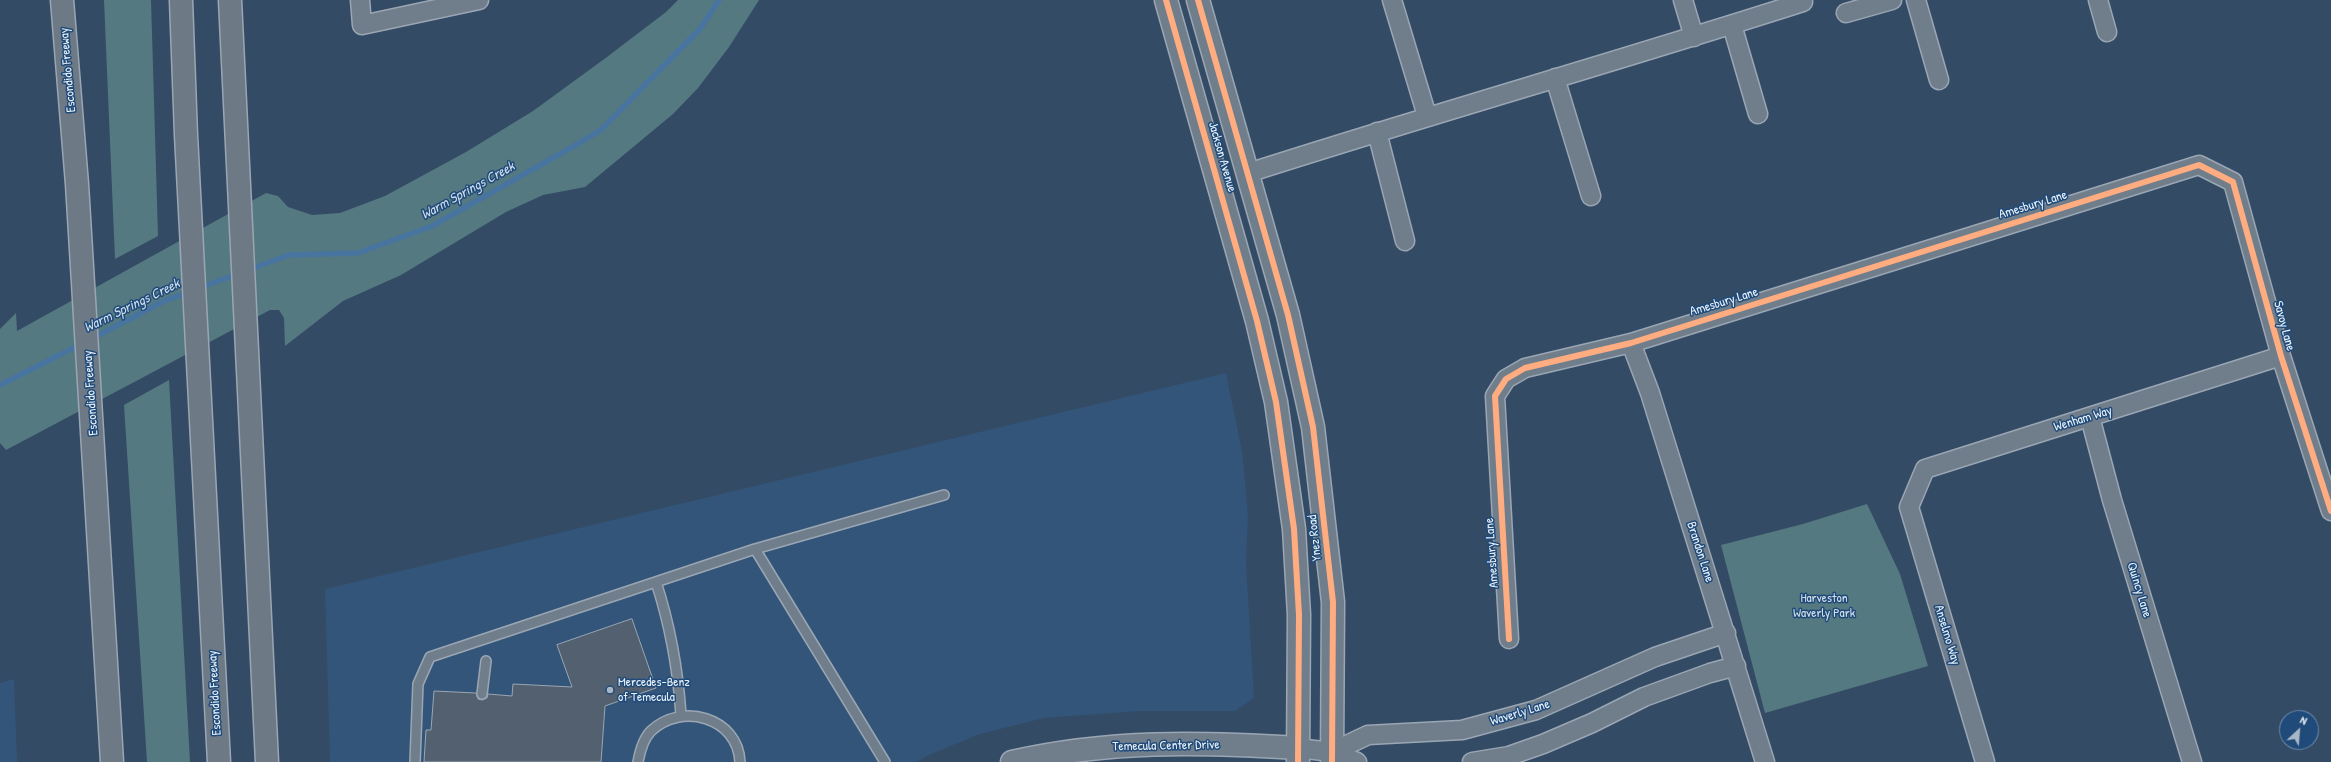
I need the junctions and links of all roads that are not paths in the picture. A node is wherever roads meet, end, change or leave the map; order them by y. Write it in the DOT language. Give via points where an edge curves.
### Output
graph roads {
  1 [pos="62,0"];
  2 [pos="70,0"];
  3 [pos="181,0"];
  4 [pos="230,0"];
  5 [pos="360,0"];
  6 [pos="479,0"];
  7 [pos="1166,0"];
  8 [pos="1392,0"];
  9 [pos="1683,0"];
  10 [pos="1892,0"];
  11 [pos="1916,0"];
  12 [pos="2098,0"];
  13 [pos="1803,2"];
  14 [pos="1200,7"];
  15 [pos="1846,13"];
  16 [pos="1172,23"];
  17 [pos="1732,25"];
  18 [pos="2107,32"];
  19 [pos="1694,37"];
  20 [pos="1555,78"];
  21 [pos="1939,80"];
  22 [pos="1758,114"];
  23 [pos="1427,116"];
  24 [pos="1377,132"];
  25 [pos="2199,165"];
  26 [pos="1248,173"];
  27 [pos="77,184"];
  28 [pos="1591,196"];
  29 [pos="1405,241"];
  30 [pos="1288,315"];
  31 [pos="1258,321"];
  32 [pos="1630,343"];
  33 [pos="2281,356"];
  34 [pos="2090,418"];
  35 [pos="944,495"];
  36 [pos="1909,508"];
  37 [pos="2331,511"];
  38 [pos="755,549"];
  39 [pos="656,582"];
  40 [pos="1726,633"];
  41 [pos="1509,639"];
  42 [pos="486,661"];
  43 [pos="1736,666"];
  44 [pos="482,694"];
  45 [pos="681,715"];
  46 [pos="1298,755"];
  47 [pos="1332,757"];
  48 [pos="112,762"];
  49 [pos="219,762"];
  50 [pos="267,762"];
  51 [pos="415,762"];
  52 [pos="638,762"];
  53 [pos="740,762"];
  54 [pos="885,762"];
  55 [pos="1012,762"];
  56 [pos="1357,762"];
  57 [pos="1472,762"];
  58 [pos="1765,762"];
  59 [pos="1984,762"];
  60 [pos="2192,762"];
  1 -- 27 [label="highway, Escondido Freeway"];
  2 -- 27 [label="highway"];
  3 -- 49 [label="highway, Escondido Freeway"];
  4 -- 50 [label="highway"];
  5 -- 6 [label="street" via="362,25"];
  7 -- 16 [label="main road, Jackson Avenue"];
  8 -- 23 [label="street"];
  9 -- 19 [label="street"];
  10 -- 15 [label="street"];
  11 -- 21 [label="street"];
  12 -- 18 [label="street"];
  13 -- 17 [label="street"];
  14 -- 16 [label="main road"];
  14 -- 26 [label="main road, Jackson Avenue"];
  16 -- 31 [label="main road, Jackson Avenue"];
  17 -- 19 [label="street"];
  17 -- 22 [label="street"];
  19 -- 20 [label="street"];
  20 -- 23 [label="street"];
  20 -- 28 [label="street"];
  23 -- 24 [label="street"];
  24 -- 26 [label="street"];
  24 -- 29 [label="street"];
  25 -- 32 [label="street, Amesbury Lane"];
  25 -- 33 [label="street, Savoy Lane" via="2233,182"];
  26 -- 30 [label="main road, Jackson Avenue"];
  27 -- 48 [label="highway, Escondido Freeway"];
  30 -- 47 [label="main road, Ynez Road" via="1313,427 1333,602"];
  31 -- 46 [label="main road, Ynez Road" via="1276,402 1294,529 1299,615"];
  32 -- 40 [label="street, Brandon Lane" via="1650,393"];
  32 -- 41 [label="street, Amesbury Lane" via="1525,368 1506,379 1495,396"];
  33 -- 34 [label="street, Wenham Way"];
  33 -- 37 [label="street, Savoy Lane"];
  34 -- 36 [label="street, Wenham Way" via="1925,469"];
  34 -- 60 [label="street, Quincy Lane" via="2112,500"];
  35 -- 38 [label="lane"];
  36 -- 59 [label="street, Anselmo Way"];
  38 -- 39 [label="lane"];
  38 -- 54 [label="lane"];
  39 -- 45 [label="lane" via="668,619 679,684"];
  39 -- 51 [label="lane" via="430,657 418,684"];
  40 -- 43 [label="street, Brandon Lane"];
  40 -- 47 [label="street, Waverly Lane" via="1655,657 1536,710 1462,730 1368,735"];
  42 -- 44 [label="lane"];
  43 -- 57 [label="street" via="1644,697 1543,744 1509,756"];
  43 -- 58 [label="street, Brandon Lane"];
  45 -- 52 [label="lane" via="664,721 651,732 641,746"];
  45 -- 53 [label="lane" via="697,715 712,720 725,729 734,742"];
  46 -- 47 [label="street"];
  46 -- 55 [label="main road, Temecula Center Drive" via="1153,743 1102,746"];
  47 -- 56 [label="street"];
}
